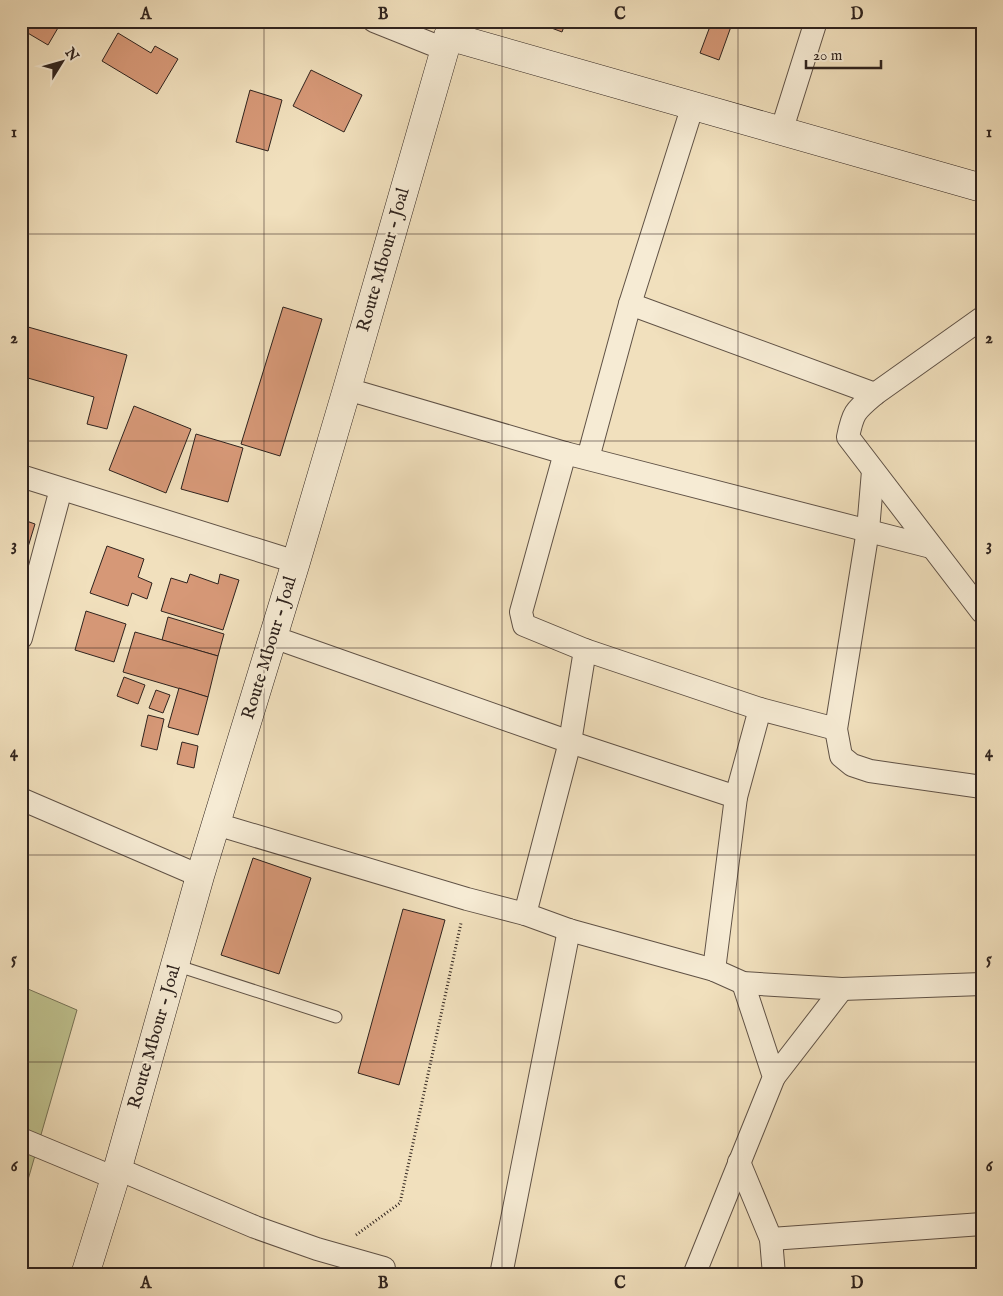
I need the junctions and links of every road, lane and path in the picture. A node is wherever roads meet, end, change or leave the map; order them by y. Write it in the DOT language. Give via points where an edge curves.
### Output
graph roads {
  1 [pos="374,21"];
  2 [pos="816,21"];
  3 [pos="448,35"];
  4 [pos="693,105"];
  5 [pos="781,132"];
  6 [pos="982,188"];
  7 [pos="630,304"];
  8 [pos="982,318"];
  9 [pos="347,389"];
  10 [pos="875,394"];
  11 [pos="565,452"];
  12 [pos="588,458"];
  13 [pos="873,471"];
  14 [pos="21,476"];
  15 [pos="61,489"];
  16 [pos="868,530"];
  17 [pos="931,547"];
  18 [pos="296,562"];
  19 [pos="982,612"];
  20 [pos="273,637"];
  21 [pos="21,638"];
  22 [pos="586,650"];
  23 [pos="760,709"];
  24 [pos="836,730"];
  25 [pos="570,742"];
  26 [pos="982,787"];
  27 [pos="736,797"];
  28 [pos="21,799"];
  29 [pos="216,824"];
  30 [pos="200,876"];
  31 [pos="467,899"];
  32 [pos="525,914"];
  33 [pos="569,930"];
  34 [pos="175,965"];
  35 [pos="714,970"];
  36 [pos="743,983"];
  37 [pos="982,984"];
  38 [pos="842,989"];
  39 [pos="336,1017"];
  40 [pos="774,1077"];
  41 [pos="21,1139"];
  42 [pos="738,1162"];
  43 [pos="116,1174"];
  44 [pos="982,1224"];
  45 [pos="771,1239"];
  46 [pos="341,1256"];
  47 [pos="85,1275"];
  48 [pos="384,1275"];
  49 [pos="502,1275"];
  50 [pos="694,1275"];
  51 [pos="774,1275"];
  1 -- 3 [label="street"];
  2 -- 5 [label="street"];
  3 -- 4 [label="main road"];
  3 -- 9 [label="main road, Route Mbour - Joal"];
  4 -- 5 [label="main road"];
  4 -- 7 [label="street"];
  5 -- 6 [label="main road"];
  7 -- 10 [label="street"];
  7 -- 12 [label="street"];
  8 -- 10 [label="street"];
  9 -- 11 [label="street"];
  9 -- 18 [label="main road, Route Mbour - Joal"];
  10 -- 13 [label="street" via="852,416 848,437"];
  11 -- 12 [label="street"];
  11 -- 22 [label="street" via="521,612 524,625"];
  12 -- 16 [label="street"];
  13 -- 16 [label="street"];
  13 -- 17 [label="street"];
  14 -- 15 [label="street"];
  15 -- 18 [label="street"];
  15 -- 21 [label="street"];
  16 -- 17 [label="street"];
  16 -- 24 [label="street"];
  17 -- 19 [label="street"];
  18 -- 20 [label="main road, Route Mbour - Joal"];
  20 -- 25 [label="street"];
  20 -- 29 [label="main road, Route Mbour - Joal"];
  22 -- 23 [label="street"];
  22 -- 25 [label="street"];
  23 -- 24 [label="street"];
  23 -- 27 [label="street"];
  24 -- 26 [label="street" via="841,756 852,765 870,771"];
  25 -- 27 [label="street"];
  25 -- 32 [label="street"];
  27 -- 35 [label="street"];
  28 -- 30 [label="street"];
  29 -- 30 [label="main road, Route Mbour - Joal"];
  29 -- 31 [label="street"];
  30 -- 34 [label="main road, Route Mbour - Joal"];
  31 -- 32 [label="street"];
  31 -- 46 [label="path" via="400,1203 358,1233"];
  32 -- 33 [label="street"];
  33 -- 35 [label="street"];
  33 -- 49 [label="street"];
  34 -- 39 [label="lane"];
  34 -- 43 [label="main road, Route Mbour - Joal"];
  35 -- 36 [label="street"];
  36 -- 38 [label="street"];
  36 -- 40 [label="street"];
  37 -- 38 [label="street"];
  38 -- 40 [label="street"];
  40 -- 42 [label="street"];
  41 -- 43 [label="street"];
  42 -- 45 [label="street"];
  42 -- 50 [label="street"];
  43 -- 46 [label="street"];
  43 -- 47 [label="main road, Route Mbour - Joal"];
  44 -- 45 [label="street"];
  45 -- 51 [label="street"];
  46 -- 48 [label="street" via="384,1268"];
}
